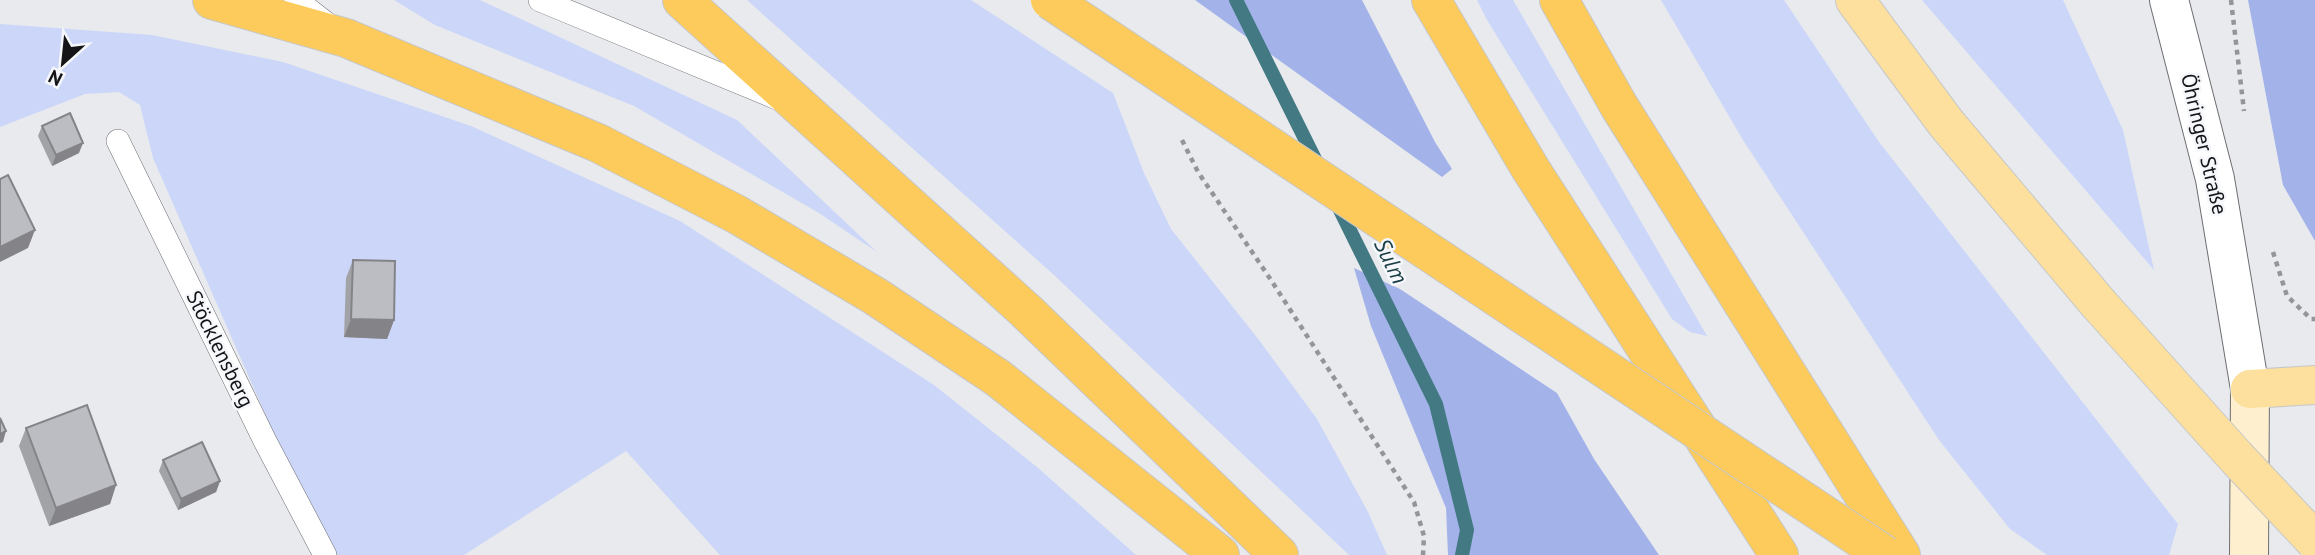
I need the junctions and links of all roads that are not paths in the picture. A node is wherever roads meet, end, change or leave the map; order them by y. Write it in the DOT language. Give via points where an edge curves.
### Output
graph roads {
  1 [pos="212,0"];
  2 [pos="296,0"];
  3 [pos="540,0"];
  4 [pos="682,0"];
  5 [pos="1050,0"];
  6 [pos="1431,0"];
  7 [pos="1559,0"];
  8 [pos="1855,0"];
  9 [pos="2169,0"];
  10 [pos="346,38"];
  11 [pos="805,110"];
  12 [pos="118,141"];
  13 [pos="2315,385"];
  14 [pos="2250,389"];
  15 [pos="2315,541"];
  16 [pos="326,555"];
  17 [pos="1220,555"];
  18 [pos="1279,555"];
  19 [pos="1779,555"];
  20 [pos="1885,555"];
  21 [pos="1900,555"];
  22 [pos="2249,555"];
  1 -- 10 [label="highway"];
  2 -- 10 [label="lane"];
  3 -- 11 [label="lane"];
  4 -- 11 [label="highway"];
  5 -- 20 [label="highway, bridge"];
  6 -- 19 [label="highway" via="1530,168"];
  7 -- 21 [label="highway" via="1619,106"];
  8 -- 15 [label="main road, bridge" via="1946,124 2098,303"];
  9 -- 14 [label="street, Öhringer Straße" via="2215,179"];
  10 -- 17 [label="highway" via="598,143 736,214 875,296 998,378"];
  11 -- 18 [label="highway" via="1017,303"];
  12 -- 16 [label="lane, Stöcklensberg"];
  13 -- 14 [label="main road"];
  14 -- 22 [label="main road"];
}
